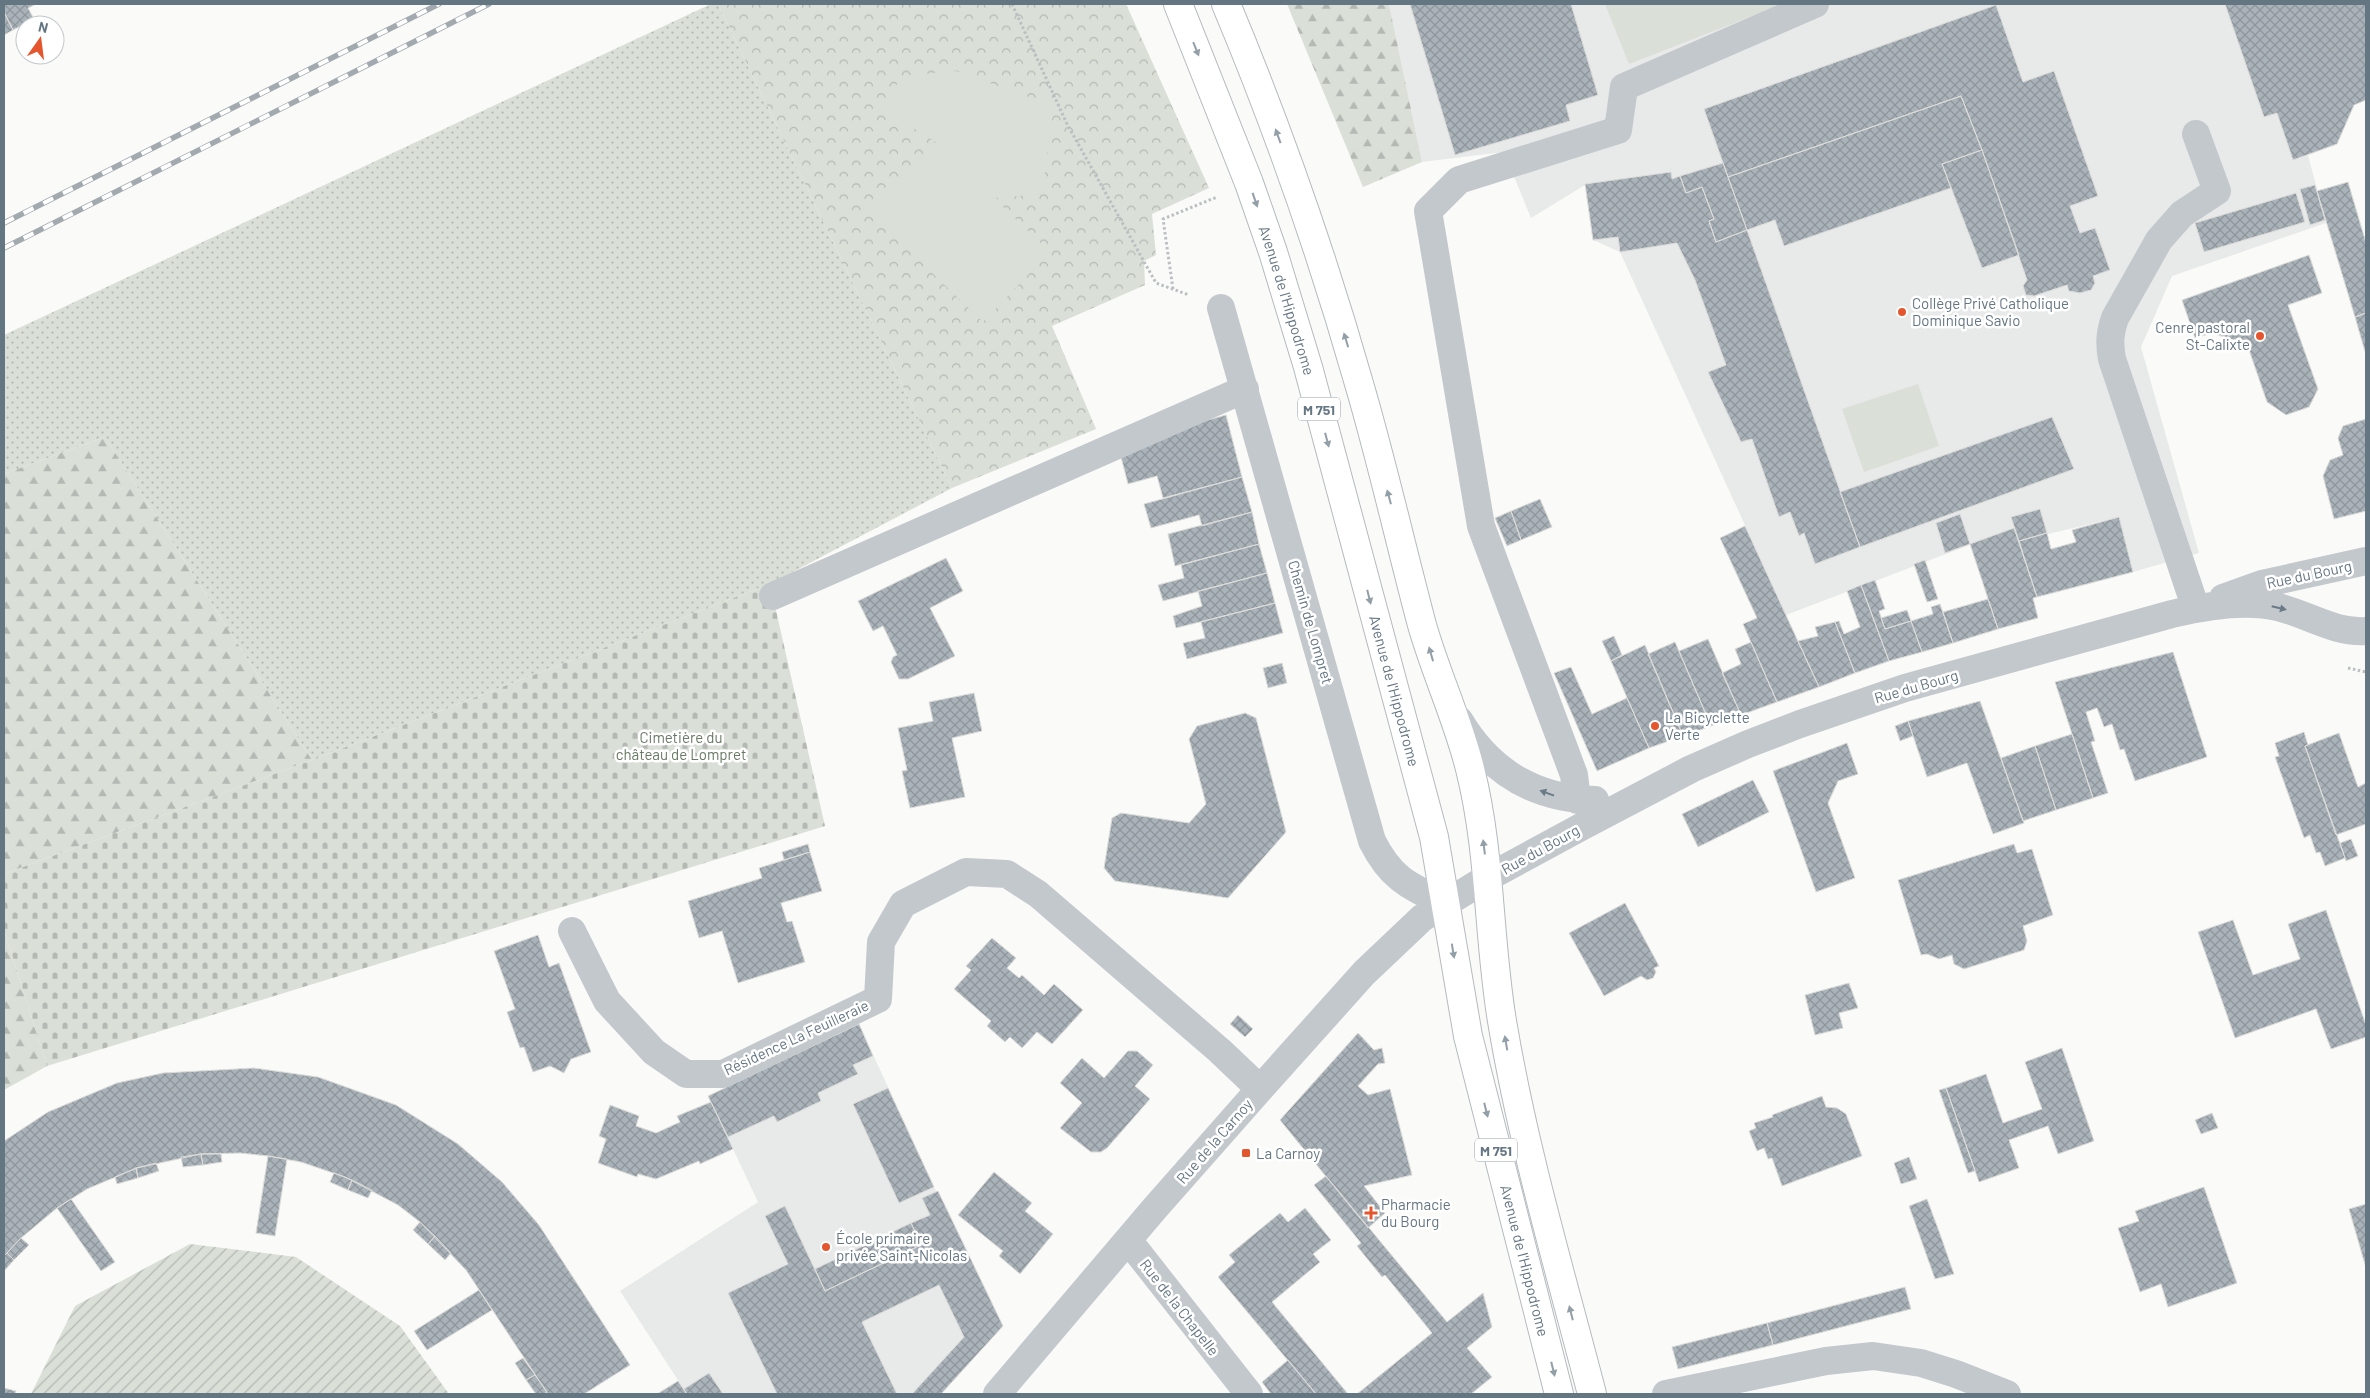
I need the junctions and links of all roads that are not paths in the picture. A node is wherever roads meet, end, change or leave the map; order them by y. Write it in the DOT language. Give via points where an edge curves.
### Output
graph roads {
  1 [pos="1178,4"];
  2 [pos="1226,4"];
  3 [pos="1815,4"];
  4 [pos="2196,134"];
  5 [pos="1221,308"];
  6 [pos="1246,389"];
  7 [pos="2366,561"];
  8 [pos="773,596"];
  9 [pos="2196,608"];
  10 [pos="2366,631"];
  11 [pos="1446,700"];
  12 [pos="1646,792"];
  13 [pos="1577,800"];
  14 [pos="1488,878"];
  15 [pos="1445,903"];
  16 [pos="572,931"];
  17 [pos="1260,1089"];
  18 [pos="1128,1240"];
  19 [pos="1241,1385"];
  20 [pos="997,1394"];
  21 [pos="1559,1394"];
  22 [pos="1592,1394"];
  23 [pos="1666,1394"];
  24 [pos="2007,1394"];
  1 -- 15 [label="main road, Avenue de l'Hippodrome / M 751, one-way" via="1273,252 1312,384 1434,837"];
  11 -- 2 [label="main road, Avenue de l'Hippodrome / M 751, one-way" via="1424,630 1360,385 1260,86"];
  3 -- 13 [label="street" via="1624,87 1618,130 1459,180 1428,211 1481,526 1574,776"];
  4 -- 9 [label="street" via="2217,191 2182,214 2159,240 2110,332 2112,359"];
  5 -- 6 [label="street, Chemin de Lompret"];
  6 -- 8 [label="street"];
  6 -- 15 [label="street, Chemin de Lompret" via="1372,841 1385,864 1406,885"];
  7 -- 9 [label="street, Rue du Bourg" via="2262,584"];
  9 -- 10 [label="street, Rue du Bourg, one-way" via="2239,604 2277,607 2333,628"];
  9 -- 12 [label="street, Rue du Bourg" via="1874,698 1748,744"];
  13 -- 11 [label="street, Rue du Bourg, one-way" via="1537,790 1500,769 1471,741"];
  14 -- 11 [label="main road, Avenue de l'Hippodrome / M 751, one-way" via="1470,769"];
  12 -- 13 [label="street, Rue du Bourg" via="1620,798"];
  12 -- 14 [label="street, Rue du Bourg"];
  14 -- 15 [label="street, Rue du Bourg"];
  22 -- 14 [label="main road, Avenue de l'Hippodrome / M 751, one-way" via="1507,1050 1496,982"];
  15 -- 17 [label="street, Rue de la Carnoy" via="1422,918 1384,953"];
  15 -- 21 [label="main road, Avenue de l'Hippodrome / M 751, one-way" via="1468,1036"];
  16 -- 17 [label="street, Résidence La Feuilleraie" via="607,1001 654,1052 686,1074 723,1074 878,999 881,942 904,904 966,872 1007,874 1038,894"];
  17 -- 18 [label="street, Rue de la Carnoy"];
  18 -- 19 [label="street, Rue de la Chapelle"];
  18 -- 20 [label="street, Rue de la Carnoy"];
  23 -- 24 [label="street" via="1826,1361 1873,1356 1921,1363"];
}
